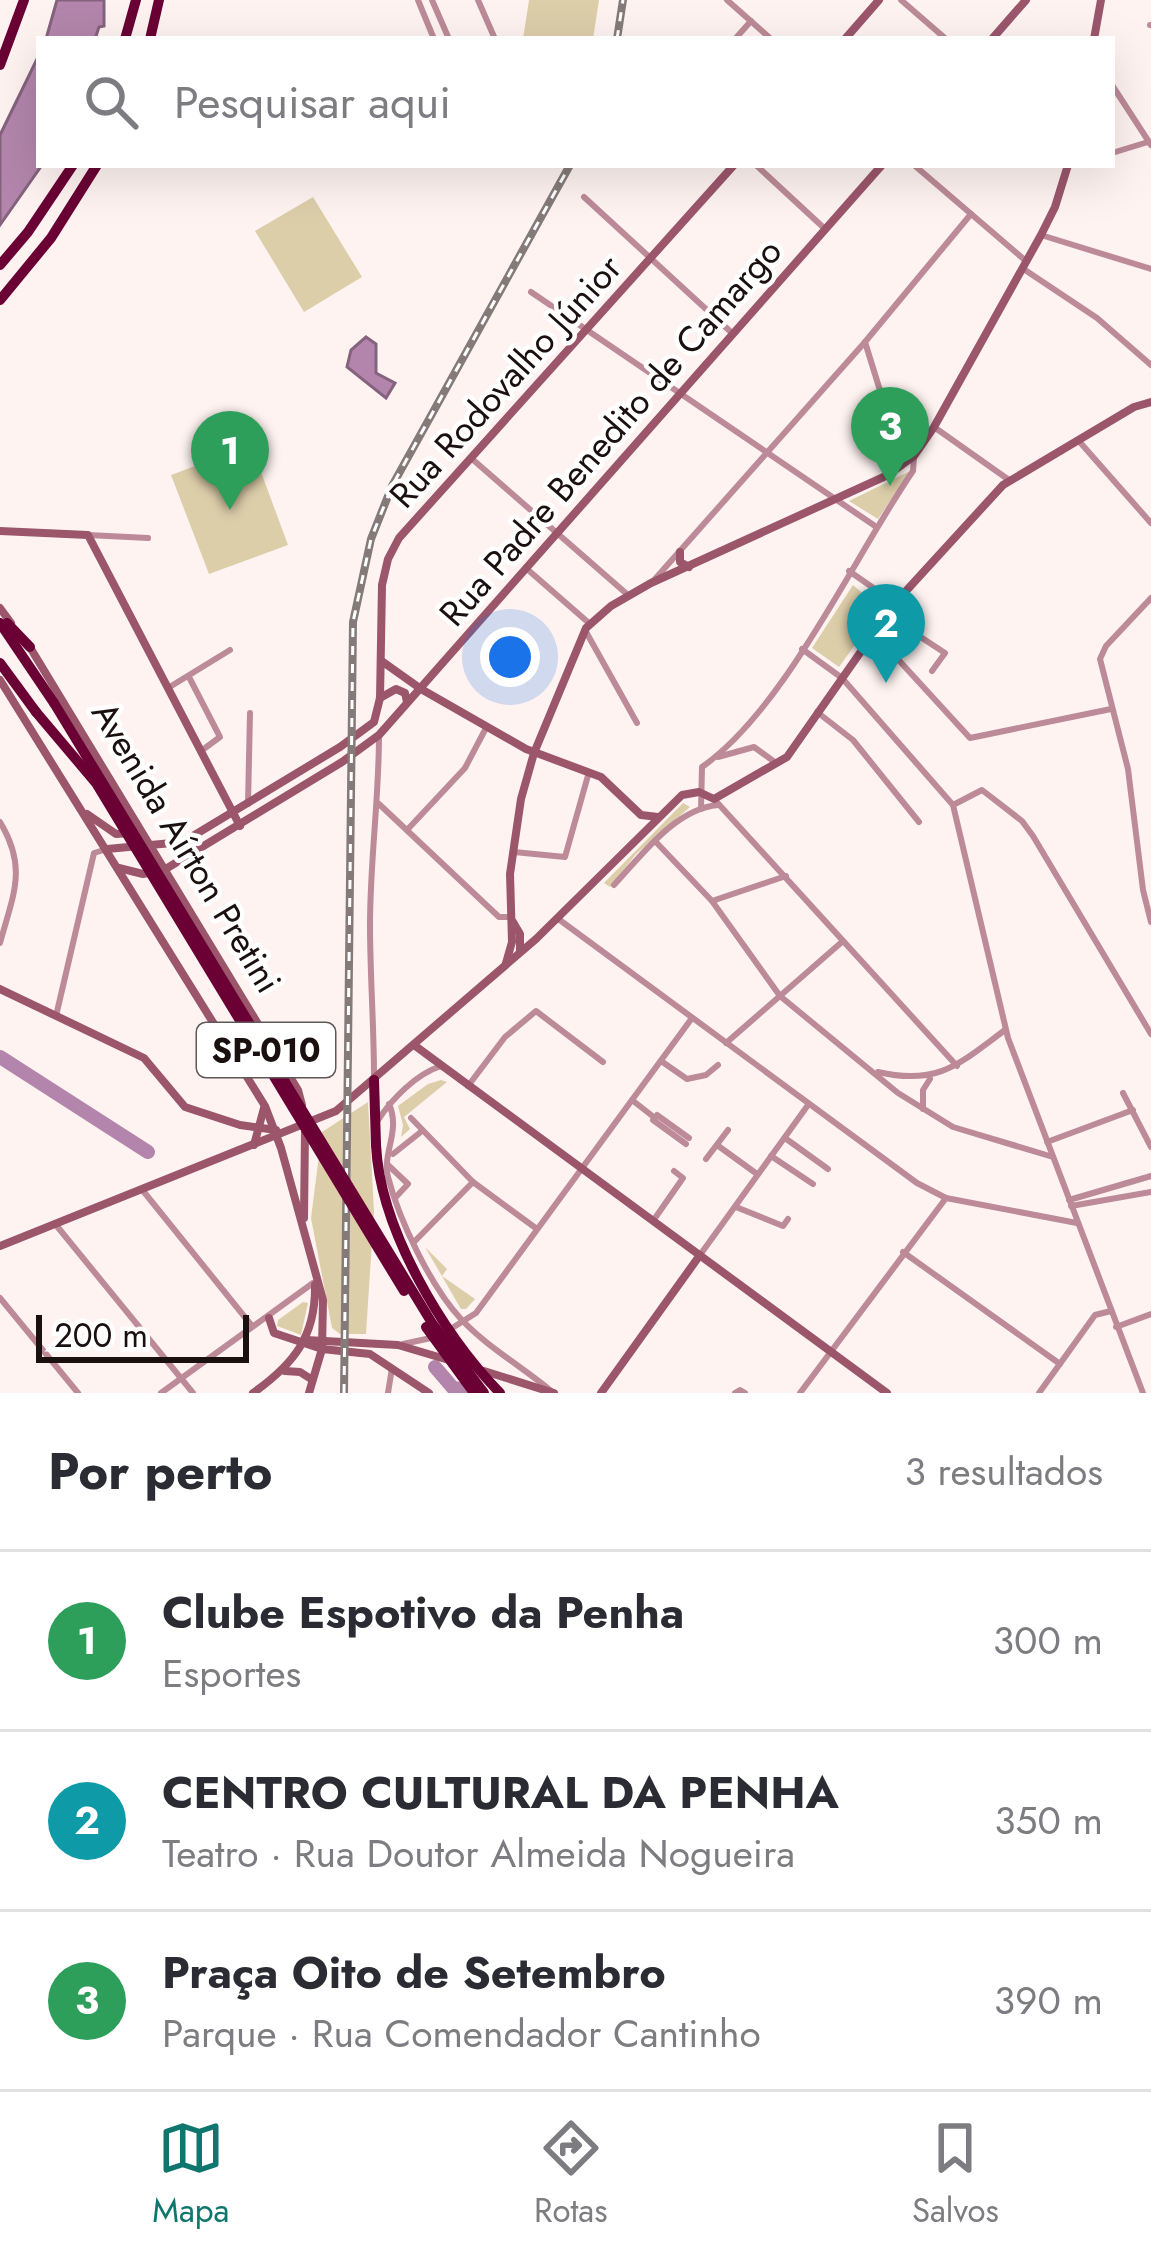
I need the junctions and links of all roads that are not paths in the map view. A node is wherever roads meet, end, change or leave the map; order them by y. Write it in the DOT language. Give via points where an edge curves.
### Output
graph roads {
  1 [pos="24,0"];
  2 [pos="136,0"];
  3 [pos="159,0"];
  4 [pos="418,0"];
  5 [pos="432,0"];
  6 [pos="478,0"];
  7 [pos="728,0"];
  8 [pos="879,0"];
  9 [pos="901,0"];
  10 [pos="1026,0"];
  11 [pos="1101,0"];
  12 [pos="751,21"];
  13 [pos="126,36"];
  14 [pos="151,36"];
  15 [pos="433,36"];
  16 [pos="448,36"];
  17 [pos="494,36"];
  18 [pos="738,36"];
  19 [pos="768,36"];
  20 [pos="848,36"];
  21 [pos="943,36"];
  22 [pos="995,36"];
  23 [pos="1095,36"];
  24 [pos="0,65"];
  25 [pos="1115,90"];
  26 [pos="1150,143"];
  27 [pos="1115,153"];
  28 [pos="72,168"];
  29 [pos="95,168"];
  30 [pos="731,168"];
  31 [pos="759,168"];
  32 [pos="879,168"];
  33 [pos="917,168"];
  34 [pos="1067,168"];
  35 [pos="584,197"];
  36 [pos="971,214"];
  37 [pos="824,228"];
  38 [pos="1041,235"];
  39 [pos="651,260"];
  40 [pos="1024,264"];
  41 [pos="0,265"];
  42 [pos="1151,269"];
  43 [pos="532,292"];
  44 [pos="0,300"];
  45 [pos="586,332"];
  46 [pos="732,333"];
  47 [pos="865,342"];
  48 [pos="1151,365"];
  49 [pos="680,393"];
  50 [pos="1151,400"];
  51 [pos="934,427"];
  52 [pos="1078,439"];
  53 [pos="766,452"];
  54 [pos="917,452"];
  55 [pos="471,458"];
  56 [pos="1010,480"];
  57 [pos="837,500"];
  58 [pos="1151,523"];
  59 [pos="875,526"];
  60 [pos="0,531"];
  61 [pos="558,534"];
  62 [pos="88,535"];
  63 [pos="148,538"];
  64 [pos="680,552"];
  65 [pos="691,567"];
  66 [pos="527,569"];
  67 [pos="849,572"];
  68 [pos="651,583"];
  69 [pos="628,596"];
  70 [pos="1151,598"];
  71 [pos="895,603"];
  72 [pos="0,608"];
  73 [pos="886,614"];
  74 [pos="0,623"];
  75 [pos="587,627"];
  76 [pos="873,632"];
  77 [pos="30,647"];
  78 [pos="802,649"];
  79 [pos="230,650"];
  80 [pos="382,661"];
  81 [pos="0,663"];
  82 [pos="932,670"];
  83 [pos="189,677"];
  84 [pos="842,678"];
  85 [pos="0,680"];
  86 [pos="168,688"];
  87 [pos="421,689"];
  88 [pos="380,698"];
  89 [pos="407,703"];
  90 [pos="1111,710"];
  91 [pos="817,712"];
  92 [pos="250,713"];
  93 [pos="637,723"];
  94 [pos="487,728"];
  95 [pos="380,735"];
  96 [pos="200,751"];
  97 [pos="534,753"];
  98 [pos="716,758"];
  99 [pos="778,765"];
  100 [pos="589,772"];
  101 [pos="699,792"];
  102 [pos="720,800"];
  103 [pos="248,804"];
  104 [pos="379,804"];
  105 [pos="953,805"];
  106 [pos="701,809"];
  107 [pos="81,810"];
  108 [pos="233,814"];
  109 [pos="659,817"];
  110 [pos="0,822"];
  111 [pos="919,822"];
  112 [pos="138,824"];
  113 [pos="239,826"];
  114 [pos="407,830"];
  115 [pos="656,841"];
  116 [pos="150,846"];
  117 [pos="107,849"];
  118 [pos="512,852"];
  119 [pos="119,868"];
  120 [pos="164,870"];
  121 [pos="786,876"];
  122 [pos="614,885"];
  123 [pos="510,896"];
  124 [pos="712,901"];
  125 [pos="493,910"];
  126 [pos="556,918"];
  127 [pos="513,920"];
  128 [pos="1151,922"];
  129 [pos="844,940"];
  130 [pos="0,943"];
  131 [pos="520,952"];
  132 [pos="505,965"];
  133 [pos="0,989"];
  134 [pos="780,996"];
  135 [pos="56,1016"];
  136 [pos="692,1018"];
  137 [pos="1005,1030"];
  138 [pos="1151,1034"];
  139 [pos="726,1043"];
  140 [pos="414,1045"];
  141 [pos="661,1061"];
  142 [pos="603,1062"];
  143 [pos="435,1065"];
  144 [pos="718,1065"];
  145 [pos="957,1066"];
  146 [pos="874,1071"];
  147 [pos="932,1076"];
  148 [pos="374,1080"];
  149 [pos="468,1086"];
  150 [pos="1124,1093"];
  151 [pos="632,1100"];
  152 [pos="388,1105"];
  153 [pos="808,1105"];
  154 [pos="265,1106"];
  155 [pos="922,1109"];
  156 [pos="1133,1110"];
  157 [pos="411,1118"];
  158 [pos="376,1124"];
  159 [pos="300,1128"];
  160 [pos="260,1130"];
  161 [pos="728,1130"];
  162 [pos="422,1131"];
  163 [pos="276,1134"];
  164 [pos="785,1138"];
  165 [pos="688,1141"];
  166 [pos="1047,1142"];
  167 [pos="717,1144"];
  168 [pos="1151,1147"];
  169 [pos="253,1148"];
  170 [pos="771,1156"];
  171 [pos="1053,1157"];
  172 [pos="706,1159"];
  173 [pos="389,1160"];
  174 [pos="286,1168"];
  175 [pos="582,1168"];
  176 [pos="828,1169"];
  177 [pos="674,1171"];
  178 [pos="306,1174"];
  179 [pos="758,1174"];
  180 [pos="1151,1176"];
  181 [pos="473,1182"];
  182 [pos="813,1184"];
  183 [pos="144,1192"];
  184 [pos="1151,1192"];
  185 [pos="395,1198"];
  186 [pos="946,1198"];
  187 [pos="1070,1203"];
  188 [pos="736,1207"];
  189 [pos="788,1219"];
  190 [pos="653,1221"];
  191 [pos="1077,1223"];
  192 [pos="56,1225"];
  193 [pos="537,1228"];
  194 [pos="305,1232"];
  195 [pos="414,1242"];
  196 [pos="0,1246"];
  197 [pos="903,1252"];
  198 [pos="700,1255"];
  199 [pos="315,1276"];
  200 [pos="0,1298"];
  201 [pos="1111,1311"];
  202 [pos="1151,1314"];
  203 [pos="269,1318"];
  204 [pos="465,1324"];
  205 [pos="252,1326"];
  206 [pos="1117,1327"];
  207 [pos="305,1342"];
  208 [pos="398,1345"];
  209 [pos="322,1346"];
  210 [pos="830,1352"];
  211 [pos="1060,1364"];
  212 [pos="392,1365"];
  213 [pos="281,1372"];
  214 [pos="180,1378"];
  215 [pos="311,1379"];
  216 [pos="552,1391"];
  217 [pos="78,1393"];
  218 [pos="160,1393"];
  219 [pos="193,1393"];
  220 [pos="254,1393"];
  221 [pos="308,1393"];
  222 [pos="388,1393"];
  223 [pos="429,1393"];
  224 [pos="474,1393"];
  225 [pos="484,1393"];
  226 [pos="500,1393"];
  227 [pos="601,1393"];
  228 [pos="736,1393"];
  229 [pos="745,1393"];
  230 [pos="800,1393"];
  231 [pos="886,1393"];
  232 [pos="1039,1393"];
  233 [pos="1143,1393"];
  1 -- 24 [label="highway"];
  2 -- 13 [label="highway"];
  3 -- 14 [label="highway"];
  4 -- 15 [label="street"];
  5 -- 16 [label="street"];
  6 -- 17 [label="street"];
  7 -- 12 [label="street"];
  8 -- 20 [label="main road"];
  9 -- 21 [label="street"];
  10 -- 22 [label="main road"];
  11 -- 23 [label="main road"];
  12 -- 18 [label="street"];
  12 -- 19 [label="street"];
  25 -- 26 [label="street"];
  26 -- 27 [label="street"];
  28 -- 41 [label="highway"];
  29 -- 44 [label="highway"];
  30 -- 39 [label="main road, Rua Rodovalho Júnior"];
  31 -- 37 [label="street"];
  32 -- 37 [label="main road, Rua Padre Benedito de Camargo"];
  33 -- 36 [label="street"];
  34 -- 38 [label="main road"];
  35 -- 39 [label="street"];
  36 -- 40 [label="street"];
  36 -- 47 [label="street"];
  37 -- 46 [label="main road, Rua Padre Benedito de Camargo"];
  38 -- 40 [label="main road"];
  38 -- 42 [label="street"];
  39 -- 45 [label="main road, Rua Rodovalho Júnior"];
  39 -- 46 [label="street"];
  40 -- 48 [label="street"];
  40 -- 51 [label="main road"];
  43 -- 45 [label="street"];
  45 -- 49 [label="street"];
  45 -- 55 [label="main road, Rua Rodovalho Júnior"];
  46 -- 49 [label="main road, Rua Padre Benedito de Camargo"];
  47 -- 53 [label="street"];
  47 -- 54 [label="street" via="891,426"];
  49 -- 53 [label="street"];
  49 -- 61 [label="main road, Rua Padre Benedito de Camargo"];
  50 -- 52 [label="main road"];
  51 -- 54 [label="main road"];
  51 -- 56 [label="street"];
  52 -- 56 [label="main road"];
  52 -- 58 [label="street"];
  53 -- 57 [label="street"];
  53 -- 64 [label="street"];
  54 -- 57 [label="main road"];
  54 -- 59 [label="street"];
  55 -- 61 [label="street"];
  55 -- 80 [label="main road, Rua Rodovalho Júnior" via="388,559"];
  56 -- 71 [label="main road"];
  57 -- 59 [label="street"];
  57 -- 65 [label="main road"];
  59 -- 67 [label="street"];
  60 -- 62 [label="main road"];
  61 -- 66 [label="main road, Rua Padre Benedito de Camargo"];
  61 -- 69 [label="street"];
  62 -- 63 [label="street"];
  62 -- 86 [label="main road"];
  64 -- 65 [label="main road"];
  64 -- 68 [label="street"];
  65 -- 68 [label="main road"];
  66 -- 75 [label="street"];
  66 -- 87 [label="main road, Rua Padre Benedito de Camargo"];
  67 -- 71 [label="street"];
  67 -- 78 [label="street"];
  68 -- 69 [label="main road"];
  69 -- 75 [label="main road"];
  70 -- 90 [label="street" via="1102,652"];
  71 -- 73 [label="main road"];
  72 -- 77 [label="main road, Avenida Aírton Pretini"];
  73 -- 76 [label="main road"];
  73 -- 82 [label="street" via="945,653"];
  74 -- 77 [label="highway"];
  74 -- 225 [label="highway, Avenida Aírton Pretini / SP-010, bridge" via="432,1323"];
  75 -- 93 [label="street"];
  75 -- 97 [label="main road"];
  76 -- 84 [label="main road"];
  76 -- 90 [label="street" via="974,739"];
  77 -- 112 [label="main road, Avenida Aírton Pretini"];
  78 -- 84 [label="street"];
  78 -- 98 [label="street"];
  79 -- 83 [label="street"];
  80 -- 87 [label="main road"];
  80 -- 88 [label="main road, Rua Rodovalho Júnior"];
  81 -- 224 [label="highway, Avenida Aírton Pretini / SP-010, bridge" via="96,783 399,1284"];
  83 -- 86 [label="street"];
  83 -- 96 [label="street" via="220,737"];
  84 -- 91 [label="main road"];
  84 -- 105 [label="street"];
  85 -- 107 [label="main road, Avenida Aírton Pretini"];
  86 -- 96 [label="main road"];
  87 -- 89 [label="main road, Rua Padre Benedito de Camargo"];
  87 -- 94 [label="main road"];
  88 -- 89 [label="main road" via="396,689"];
  88 -- 103 [label="main road" via="368,728"];
  89 -- 95 [label="main road, Rua Padre Benedito de Camargo"];
  90 -- 128 [label="street"];
  91 -- 99 [label="main road"];
  91 -- 111 [label="street" via="853,740"];
  92 -- 103 [label="street"];
  94 -- 97 [label="main road"];
  94 -- 114 [label="street" via="465,768"];
  95 -- 104 [label="street"];
  95 -- 113 [label="main road, Rua Padre Benedito de Camargo"];
  96 -- 108 [label="main road"];
  97 -- 100 [label="main road"];
  97 -- 118 [label="main road"];
  98 -- 99 [label="street" via="754,747"];
  98 -- 101 [label="street" via="700,771"];
  99 -- 102 [label="main road"];
  100 -- 109 [label="main road" via="640,815"];
  100 -- 118 [label="street" via="565,856"];
  101 -- 102 [label="main road"];
  101 -- 106 [label="street"];
  101 -- 109 [label="main road" via="682,795"];
  102 -- 106 [label="street"];
  102 -- 121 [label="street"];
  103 -- 108 [label="main road"];
  104 -- 114 [label="street"];
  104 -- 148 [label="street" via="370,923"];
  105 -- 137 [label="street"];
  105 -- 138 [label="street" via="982,790 1022,821"];
  106 -- 115 [label="street"];
  107 -- 112 [label="main road" via="119,836"];
  107 -- 117 [label="main road, Avenida Aírton Pretini"];
  108 -- 113 [label="main road"];
  108 -- 116 [label="main road" via="184,842"];
  109 -- 126 [label="main road"];
  110 -- 130 [label="street" via="18,874"];
  112 -- 116 [label="main road, Avenida Aírton Pretini"];
  113 -- 120 [label="main road, Rua Padre Benedito de Camargo"];
  114 -- 125 [label="street"];
  115 -- 122 [label="street"];
  115 -- 124 [label="street"];
  116 -- 117 [label="main road"];
  116 -- 120 [label="main road, Avenida Aírton Pretini"];
  117 -- 119 [label="main road, Avenida Aírton Pretini"];
  117 -- 135 [label="street" via="94,853"];
  118 -- 123 [label="main road"];
  119 -- 120 [label="main road"];
  119 -- 154 [label="main road, Avenida Aírton Pretini"];
  120 -- 159 [label="main road, Avenida Aírton Pretini" via="298,1090"];
  121 -- 124 [label="street"];
  121 -- 129 [label="street"];
  123 -- 125 [label="street"];
  123 -- 127 [label="main road"];
  124 -- 134 [label="street"];
  125 -- 127 [label="street"];
  126 -- 131 [label="main road"];
  126 -- 136 [label="street"];
  127 -- 131 [label="main road"];
  127 -- 132 [label="main road"];
  129 -- 134 [label="street"];
  129 -- 145 [label="street"];
  131 -- 132 [label="main road"];
  132 -- 140 [label="main road"];
  133 -- 135 [label="main road"];
  134 -- 139 [label="street"];
  134 -- 146 [label="street"];
  135 -- 160 [label="main road" via="144,1058 185,1107"];
  136 -- 139 [label="street"];
  136 -- 141 [label="street"];
  137 -- 145 [label="street"];
  137 -- 166 [label="street"];
  139 -- 153 [label="street"];
  140 -- 143 [label="main road"];
  140 -- 148 [label="main road"];
  141 -- 144 [label="street" via="687,1079"];
  141 -- 151 [label="street"];
  142 -- 149 [label="street" via="536,1011"];
  143 -- 149 [label="main road"];
  143 -- 152 [label="street"];
  145 -- 147 [label="street"];
  146 -- 147 [label="street"];
  146 -- 155 [label="street"];
  147 -- 155 [label="street"];
  148 -- 158 [label="highway"];
  148 -- 159 [label="main road" via="336,1112"];
  149 -- 175 [label="main road"];
  150 -- 156 [label="street"];
  151 -- 165 [label="street"];
  151 -- 175 [label="street"];
  152 -- 158 [label="street"];
  152 -- 173 [label="street" via="395,1126"];
  153 -- 164 [label="street"];
  153 -- 186 [label="street"];
  154 -- 160 [label="main road"];
  154 -- 163 [label="main road, Avenida Aírton Pretini"];
  155 -- 171 [label="street" via="953,1127"];
  156 -- 166 [label="street"];
  156 -- 168 [label="street"];
  157 -- 162 [label="street"];
  158 -- 226 [label="highway, bridge" via="380,1186 402,1242 454,1337"];
  159 -- 163 [label="main road"];
  159 -- 178 [label="main road, Avenida Aírton Pretini"];
  160 -- 163 [label="main road"];
  160 -- 169 [label="main road"];
  161 -- 167 [label="street"];
  162 -- 173 [label="street"];
  162 -- 181 [label="street"];
  163 -- 169 [label="main road"];
  163 -- 174 [label="main road, Avenida Aírton Pretini"];
  164 -- 170 [label="street"];
  164 -- 176 [label="street"];
  166 -- 171 [label="street"];
  167 -- 172 [label="street"];
  167 -- 179 [label="street"];
  169 -- 183 [label="main road"];
  170 -- 179 [label="street"];
  170 -- 182 [label="street"];
  171 -- 187 [label="street"];
  173 -- 185 [label="street"];
  173 -- 185 [label="street" via="409,1185"];
  174 -- 178 [label="main road"];
  174 -- 194 [label="main road, Avenida Aírton Pretini"];
  175 -- 190 [label="main road"];
  175 -- 193 [label="street"];
  177 -- 190 [label="street" via="683,1178"];
  178 -- 194 [label="main road, Avenida Aírton Pretini"];
  179 -- 188 [label="street"];
  180 -- 187 [label="street"];
  181 -- 193 [label="street"];
  181 -- 195 [label="street"];
  183 -- 192 [label="main road"];
  183 -- 205 [label="street"];
  184 -- 187 [label="street"];
  185 -- 195 [label="street"];
  186 -- 191 [label="street"];
  186 -- 197 [label="street"];
  187 -- 191 [label="street"];
  188 -- 189 [label="street" via="783,1226"];
  188 -- 198 [label="street"];
  190 -- 198 [label="main road"];
  191 -- 201 [label="street"];
  192 -- 196 [label="main road"];
  192 -- 214 [label="street"];
  193 -- 204 [label="street"];
  194 -- 199 [label="main road, Avenida Aírton Pretini"];
  195 -- 204 [label="street"];
  197 -- 210 [label="street"];
  197 -- 211 [label="street"];
  198 -- 210 [label="main road"];
  198 -- 227 [label="main road"];
  199 -- 203 [label="street"];
  199 -- 207 [label="main road"];
  199 -- 209 [label="main road, Avenida Aírton Pretini"];
  200 -- 217 [label="street"];
  201 -- 206 [label="street"];
  201 -- 211 [label="street" via="1096,1315"];
  202 -- 206 [label="street"];
  203 -- 205 [label="street"];
  203 -- 207 [label="main road" via="274,1334"];
  204 -- 208 [label="street"];
  204 -- 216 [label="street"];
  205 -- 214 [label="street"];
  206 -- 233 [label="street"];
  207 -- 209 [label="main road"];
  207 -- 213 [label="main road"];
  208 -- 209 [label="main road"];
  208 -- 216 [label="main road"];
  209 -- 212 [label="main road"];
  209 -- 215 [label="main road"];
  210 -- 230 [label="street"];
  210 -- 231 [label="main road"];
  211 -- 232 [label="street"];
  212 -- 222 [label="street"];
  212 -- 223 [label="main road"];
  213 -- 215 [label="main road"];
  213 -- 220 [label="main road"];
  214 -- 218 [label="street"];
  214 -- 219 [label="street"];
  215 -- 221 [label="main road"];
  228 -- 229 [label="street"];
}
